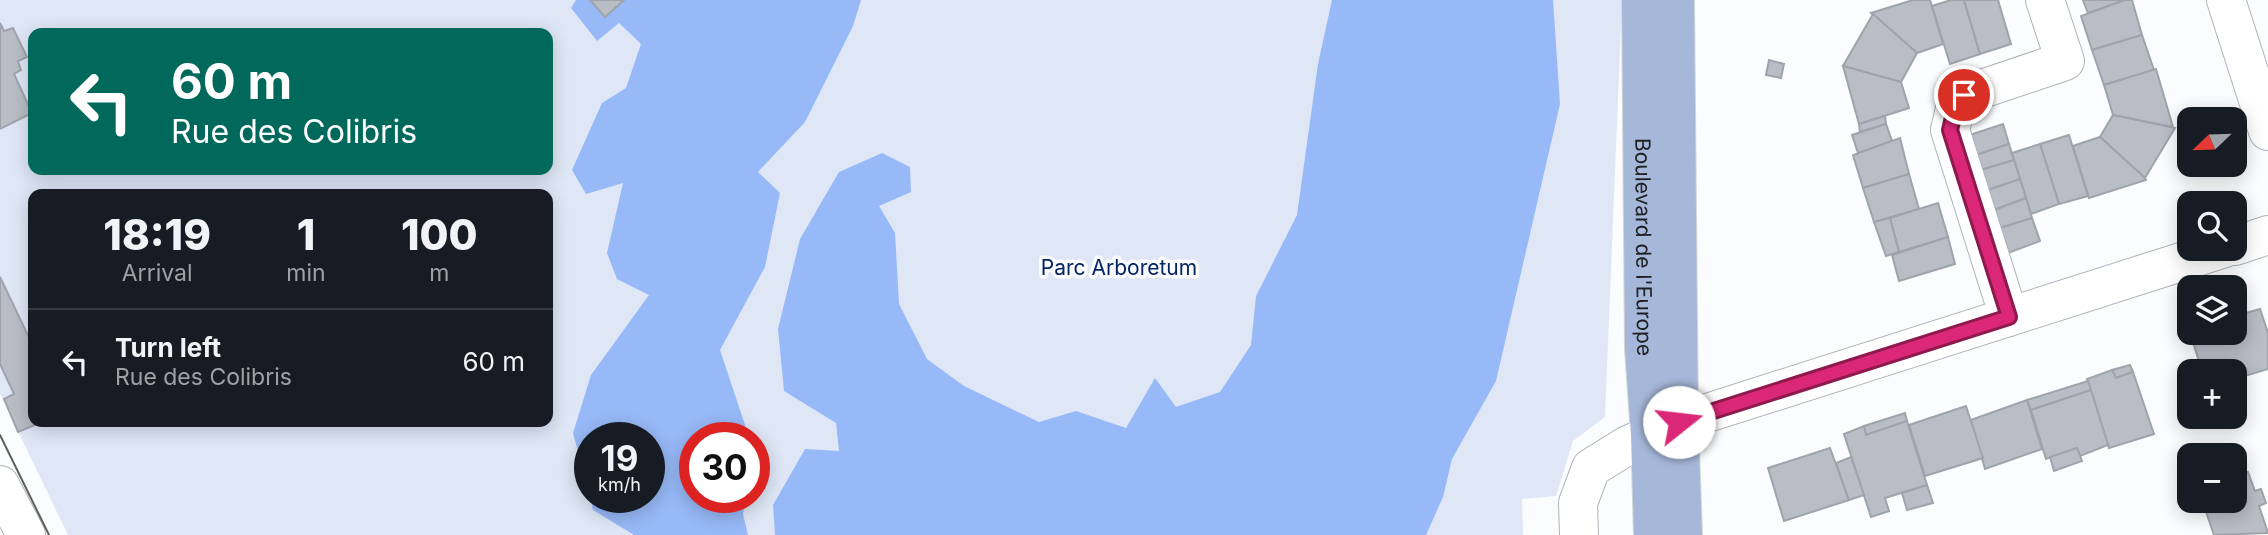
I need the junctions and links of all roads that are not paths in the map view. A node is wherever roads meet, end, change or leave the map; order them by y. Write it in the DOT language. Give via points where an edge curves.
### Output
graph roads {
  1 [pos="1641,0"];
  2 [pos="1675,0"];
  3 [pos="2045,0"];
  4 [pos="2226,0"];
  5 [pos="2268,131"];
  6 [pos="2268,235"];
  7 [pos="2247,242"];
  8 [pos="2184,261"];
  9 [pos="2009,317"];
  10 [pos="1665,428"];
  11 [pos="0,485"];
  12 [pos="26,535"];
  13 [pos="1579,535"];
  14 [pos="1653,535"];
  15 [pos="1683,535"];
  1 -- 10 [label="main road, Boulevard de l'Europe" via="1644,349"];
  2 -- 10 [label="main road, Boulevard de l'Europe"];
  3 -- 9 [label="street" via="2065,61 1964,95 1950,130"];
  4 -- 5 [label="street"];
  6 -- 7 [label="street"];
  8 -- 9 [label="street"];
  9 -- 10 [label="street"];
  10 -- 13 [label="street" via="1591,468 1577,503"];
  10 -- 14 [label="main road, Boulevard de l'Europe"];
  10 -- 15 [label="main road, Boulevard de l'Europe"];
  11 -- 12 [label="street"];
}
